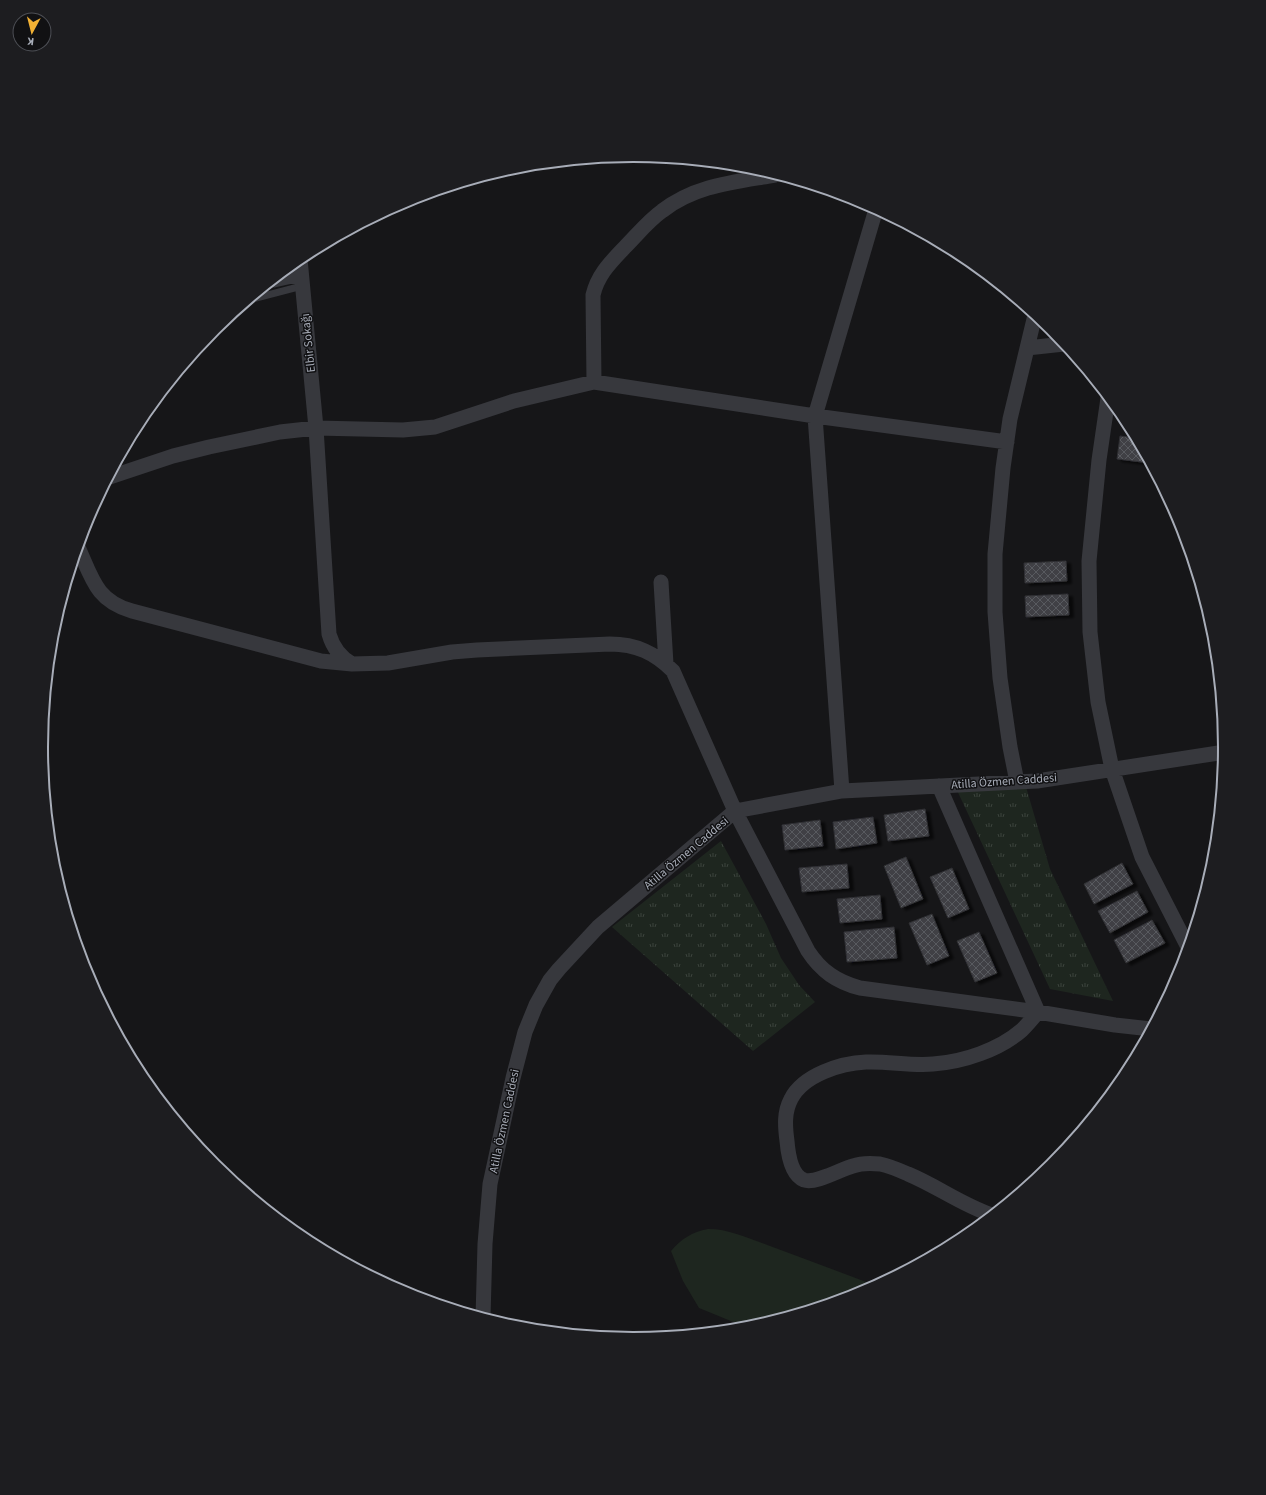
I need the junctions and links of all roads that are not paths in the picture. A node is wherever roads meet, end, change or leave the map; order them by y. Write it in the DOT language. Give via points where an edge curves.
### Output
graph roads {
  1 [pos="762,177"];
  2 [pos="874,215"];
  3 [pos="301,273"];
  4 [pos="285,277"];
  5 [pos="269,290"];
  6 [pos="1033,321"];
  7 [pos="1057,345"];
  8 [pos="1027,348"];
  9 [pos="594,382"];
  10 [pos="1107,405"];
  11 [pos="814,416"];
  12 [pos="316,428"];
  13 [pos="1006,442"];
  14 [pos="115,475"];
  15 [pos="81,554"];
  16 [pos="662,582"];
  17 [pos="352,664"];
  18 [pos="666,664"];
  19 [pos="1218,753"];
  20 [pos="1112,769"];
  21 [pos="1017,782"];
  22 [pos="939,786"];
  23 [pos="842,791"];
  24 [pos="735,812"];
  25 [pos="1185,941"];
  26 [pos="1038,1012"];
  27 [pos="1146,1028"];
  28 [pos="987,1213"];
  29 [pos="483,1313"];
  1 -- 9 [label="street" via="713,186 688,195 662,210 605,269 595,285 593,295"];
  2 -- 11 [label="street"];
  3 -- 4 [label="street"];
  3 -- 5 [label="lane"];
  3 -- 12 [label="street, Elbir Sokağı"];
  6 -- 8 [label="street"];
  7 -- 8 [label="street"];
  8 -- 13 [label="street"];
  9 -- 11 [label="street"];
  9 -- 12 [label="street" via="514,401 448,424 427,428"];
  10 -- 20 [label="street" via="1093,511 1088,597 1095,681"];
  11 -- 13 [label="street"];
  11 -- 23 [label="street"];
  12 -- 14 [label="street" via="209,447 172,456"];
  12 -- 17 [label="street, Elbir Sokağı" via="329,634 335,649"];
  13 -- 21 [label="street" via="995,554 995,612 1005,713"];
  15 -- 17 [label="street" via="96,589 116,606 321,660"];
  16 -- 18 [label="street"];
  17 -- 18 [label="street" via="388,663 476,650 616,644 642,649"];
  18 -- 24 [label="street" via="672,671"];
  19 -- 20 [label="street, Atilla Özmen Caddesi"];
  20 -- 21 [label="street, Atilla Özmen Caddesi"];
  20 -- 25 [label="street" via="1142,857"];
  21 -- 22 [label="street, Atilla Özmen Caddesi"];
  22 -- 23 [label="street, Atilla Özmen Caddesi"];
  22 -- 26 [label="street"];
  23 -- 24 [label="street, Atilla Özmen Caddesi"];
  24 -- 26 [label="street" via="808,951 827,973 860,988"];
  24 -- 29 [label="street, Atilla Özmen Caddesi" via="598,927 559,969 536,1005 525,1032 513,1078 490,1184"];
  26 -- 27 [label="street"];
  26 -- 28 [label="street" via="1012,1037 988,1050 961,1059 932,1064 856,1063 827,1071 800,1086 791,1098 786,1112 790,1157 796,1174 804,1180 812,1181 853,1166 879,1164 927,1182 961,1202"];
}
